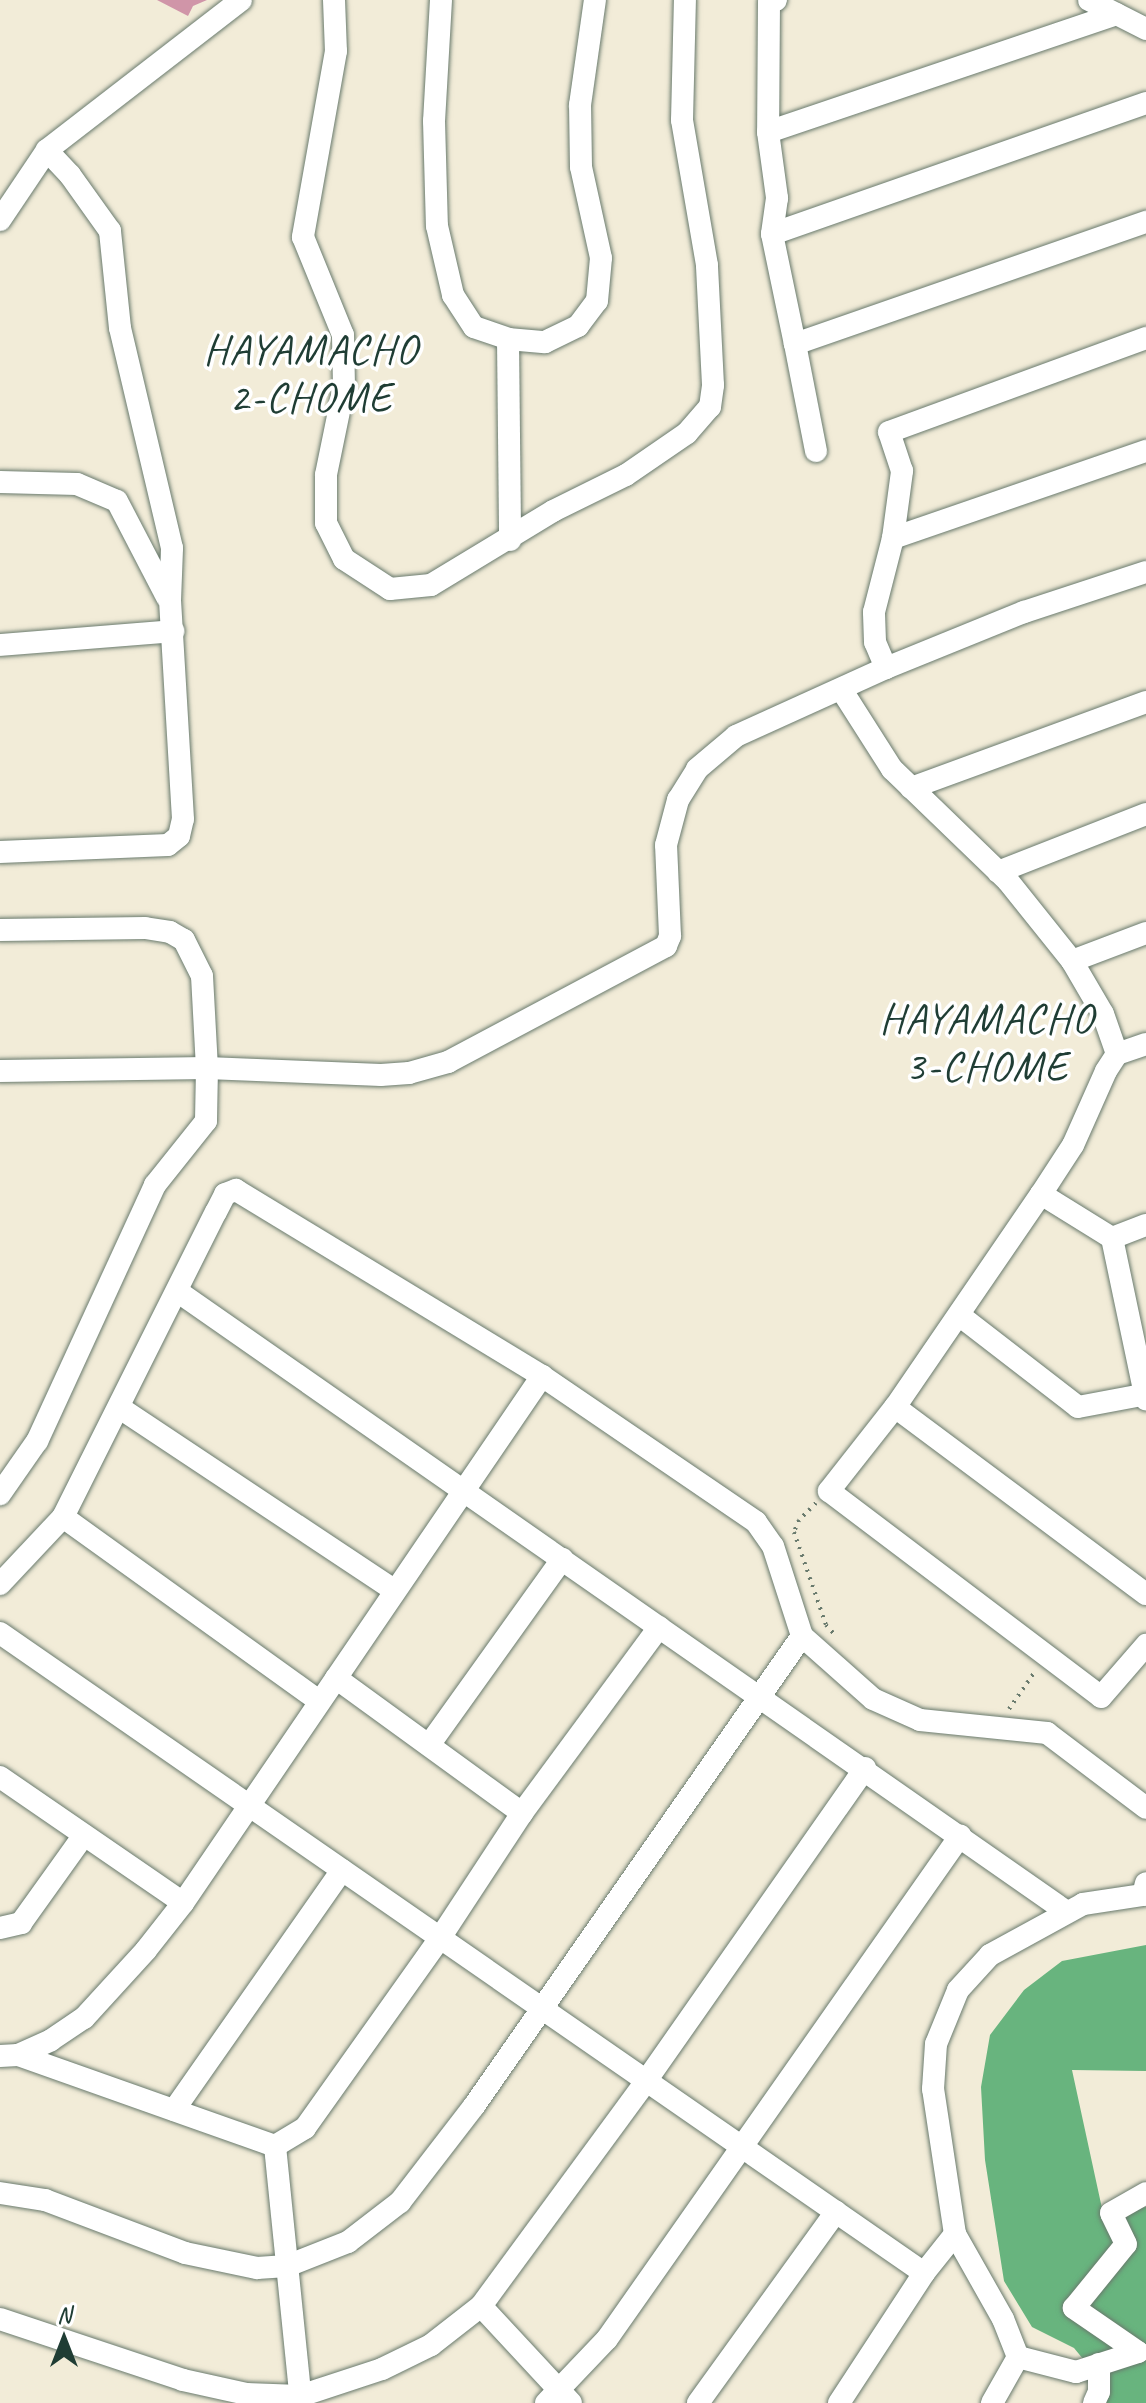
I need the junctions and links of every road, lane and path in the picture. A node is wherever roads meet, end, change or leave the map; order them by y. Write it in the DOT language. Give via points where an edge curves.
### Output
graph roads {
  1 [pos="241,0"];
  2 [pos="334,0"];
  3 [pos="441,0"];
  4 [pos="595,0"];
  5 [pos="685,0"];
  6 [pos="776,0"];
  7 [pos="1089,0"];
  8 [pos="1117,14"];
  9 [pos="1146,29"];
  10 [pos="1146,103"];
  11 [pos="768,132"];
  12 [pos="47,150"];
  13 [pos="0,220"];
  14 [pos="1146,222"];
  15 [pos="772,234"];
  16 [pos="1146,338"];
  17 [pos="508,339"];
  18 [pos="795,344"];
  19 [pos="816,451"];
  20 [pos="1146,451"];
  21 [pos="0,482"];
  22 [pos="893,538"];
  23 [pos="510,540"];
  24 [pos="1146,572"];
  25 [pos="170,601"];
  26 [pos="173,631"];
  27 [pos="0,645"];
  28 [pos="886,668"];
  29 [pos="841,689"];
  30 [pos="1146,702"];
  31 [pos="911,788"];
  32 [pos="1146,814"];
  33 [pos="0,852"];
  34 [pos="998,872"];
  35 [pos="0,930"];
  36 [pos="1146,933"];
  37 [pos="1072,961"];
  38 [pos="1146,1044"];
  39 [pos="1117,1054"];
  40 [pos="207,1068"];
  41 [pos="0,1071"];
  42 [pos="1041,1194"];
  43 [pos="1146,1225"];
  44 [pos="1112,1238"];
  45 [pos="177,1291"];
  46 [pos="959,1315"];
  47 [pos="542,1376"];
  48 [pos="1144,1397"];
  49 [pos="895,1407"];
  50 [pos="120,1408"];
  51 [pos="465,1490"];
  52 [pos="829,1491"];
  53 [pos="0,1494"];
  54 [pos="63,1517"];
  55 [pos="562,1559"];
  56 [pos="0,1584"];
  57 [pos="395,1591"];
  58 [pos="1146,1594"];
  59 [pos="659,1627"];
  60 [pos="0,1633"];
  61 [pos="802,1636"];
  62 [pos="838,1639"];
  63 [pos="1146,1645"];
  64 [pos="1046,1655"];
  65 [pos="336,1678"];
  66 [pos="757,1696"];
  67 [pos="319,1701"];
  68 [pos="1001,1710"];
  69 [pos="429,1745"];
  70 [pos="865,1768"];
  71 [pos="0,1777"];
  72 [pos="249,1806"];
  73 [pos="1146,1808"];
  74 [pos="522,1813"];
  75 [pos="84,1835"];
  76 [pos="960,1836"];
  77 [pos="342,1870"];
  78 [pos="1146,1883"];
  79 [pos="183,1903"];
  80 [pos="1067,1912"];
  81 [pos="0,1928"];
  82 [pos="440,1938"];
  83 [pos="542,2009"];
  84 [pos="9,2055"];
  85 [pos="646,2081"];
  86 [pos="174,2110"];
  87 [pos="275,2146"];
  88 [pos="742,2147"];
  89 [pos="0,2193"];
  90 [pos="1146,2193"];
  91 [pos="836,2212"];
  92 [pos="955,2234"];
  93 [pos="287,2266"];
  94 [pos="924,2273"];
  95 [pos="481,2306"];
  96 [pos="0,2319"];
  97 [pos="1018,2357"];
  98 [pos="1099,2364"];
  99 [pos="300,2399"];
  100 [pos="559,2399"];
  101 [pos="698,2403"];
  102 [pos="839,2403"];
  103 [pos="992,2403"];
  104 [pos="1094,2403"];
  1 -- 12 [label="street"];
  2 -- 23 [label="street" via="336,51 303,237 343,335 344,387 326,475 326,523 344,559 390,589 431,585"];
  3 -- 17 [label="street" via="434,121 437,226 453,295 474,327"];
  4 -- 17 [label="street" via="580,105 581,167 601,258 597,301 578,326 545,342"];
  5 -- 23 [label="street" via="682,120 702,238 713,385 710,407 687,433 626,475 553,511"];
  6 -- 11 [label="street" via="769,2"];
  7 -- 8 [label="street"];
  8 -- 9 [label="street"];
  8 -- 11 [label="street"];
  10 -- 15 [label="street"];
  11 -- 15 [label="street" via="777,198"];
  12 -- 13 [label="street"];
  12 -- 25 [label="street" via="110,231 120,328 172,548"];
  14 -- 18 [label="street"];
  15 -- 18 [label="street"];
  16 -- 22 [label="street" via="889,432 902,471"];
  17 -- 23 [label="street"];
  18 -- 19 [label="street"];
  20 -- 22 [label="street"];
  21 -- 25 [label="street" via="77,484 117,501"];
  22 -- 28 [label="street" via="874,612 875,642"];
  24 -- 28 [label="street" via="1024,612"];
  25 -- 26 [label="street"];
  26 -- 27 [label="street"];
  26 -- 33 [label="street" via="183,819 179,836 168,845"];
  28 -- 29 [label="street"];
  29 -- 31 [label="street" via="882,756"];
  29 -- 40 [label="street" via="736,736 697,769 678,800 666,845 670,936 658,952 448,1062 409,1073"];
  30 -- 31 [label="street"];
  31 -- 34 [label="street"];
  32 -- 34 [label="street"];
  34 -- 37 [label="street"];
  35 -- 40 [label="street" via="145,928 184,940 202,976"];
  36 -- 37 [label="street"];
  37 -- 39 [label="street" via="1103,1014"];
  38 -- 39 [label="street"];
  39 -- 42 [label="street" via="1073,1145"];
  40 -- 41 [label="street"];
  40 -- 53 [label="street" via="206,1121 155,1185 37,1441"];
  42 -- 44 [label="street"];
  42 -- 46 [label="street"];
  43 -- 44 [label="street"];
  44 -- 48 [label="street"];
  45 -- 47 [label="street" via="225,1194 236,1190"];
  45 -- 50 [label="street"];
  45 -- 51 [label="street"];
  46 -- 48 [label="street" via="1078,1407"];
  46 -- 49 [label="street"];
  47 -- 51 [label="street"];
  47 -- 61 [label="street" via="756,1522 773,1546"];
  49 -- 52 [label="street"];
  49 -- 58 [label="street"];
  50 -- 54 [label="street"];
  50 -- 57 [label="street"];
  51 -- 55 [label="street"];
  51 -- 57 [label="street"];
  52 -- 62 [label="path" via="794,1532 826,1625"];
  52 -- 64 [label="street"];
  54 -- 56 [label="street"];
  54 -- 67 [label="street"];
  55 -- 59 [label="street"];
  55 -- 69 [label="street"];
  57 -- 65 [label="street"];
  59 -- 66 [label="street"];
  59 -- 74 [label="street"];
  60 -- 72 [label="street"];
  61 -- 66 [label="street"];
  61 -- 73 [label="street" via="873,1699 920,1720 1047,1733"];
  63 -- 64 [label="street" via="1101,1697"];
  64 -- 68 [label="path" via="1010,1709"];
  65 -- 67 [label="street"];
  65 -- 69 [label="street"];
  66 -- 70 [label="street"];
  66 -- 83 [label="street"];
  67 -- 72 [label="street"];
  69 -- 74 [label="street"];
  70 -- 76 [label="street"];
  70 -- 85 [label="street"];
  71 -- 75 [label="street"];
  72 -- 77 [label="street"];
  72 -- 79 [label="street"];
  74 -- 82 [label="street"];
  75 -- 79 [label="street"];
  75 -- 81 [label="street" via="21,1923"];
  76 -- 80 [label="street"];
  76 -- 88 [label="street"];
  77 -- 82 [label="street"];
  77 -- 86 [label="street"];
  78 -- 80 [label="street" via="1143,1895 1083,1904"];
  79 -- 84 [label="street" via="84,2018 51,2040"];
  80 -- 92 [label="street" via="990,1955 958,1990 936,2044 933,2089"];
  82 -- 83 [label="street"];
  82 -- 87 [label="street" via="305,2128"];
  83 -- 85 [label="street"];
  83 -- 93 [label="street" via="400,2202 348,2242"];
  84 -- 86 [label="street"];
  85 -- 88 [label="street"];
  85 -- 95 [label="street"];
  86 -- 87 [label="street"];
  87 -- 93 [label="street"];
  88 -- 91 [label="street"];
  88 -- 100 [label="street"];
  89 -- 93 [label="street" via="45,2200 185,2253 257,2268"];
  90 -- 98 [label="street" via="1111,2213 1126,2244 1074,2308 1138,2352"];
  91 -- 94 [label="street"];
  91 -- 101 [label="street"];
  92 -- 94 [label="street"];
  92 -- 97 [label="street"];
  93 -- 99 [label="street"];
  94 -- 102 [label="street"];
  95 -- 99 [label="street" via="431,2345"];
  95 -- 100 [label="street"];
  96 -- 99 [label="street" via="183,2380"];
  97 -- 98 [label="street" via="1076,2372"];
  97 -- 103 [label="street"];
  98 -- 104 [label="street"];
}
